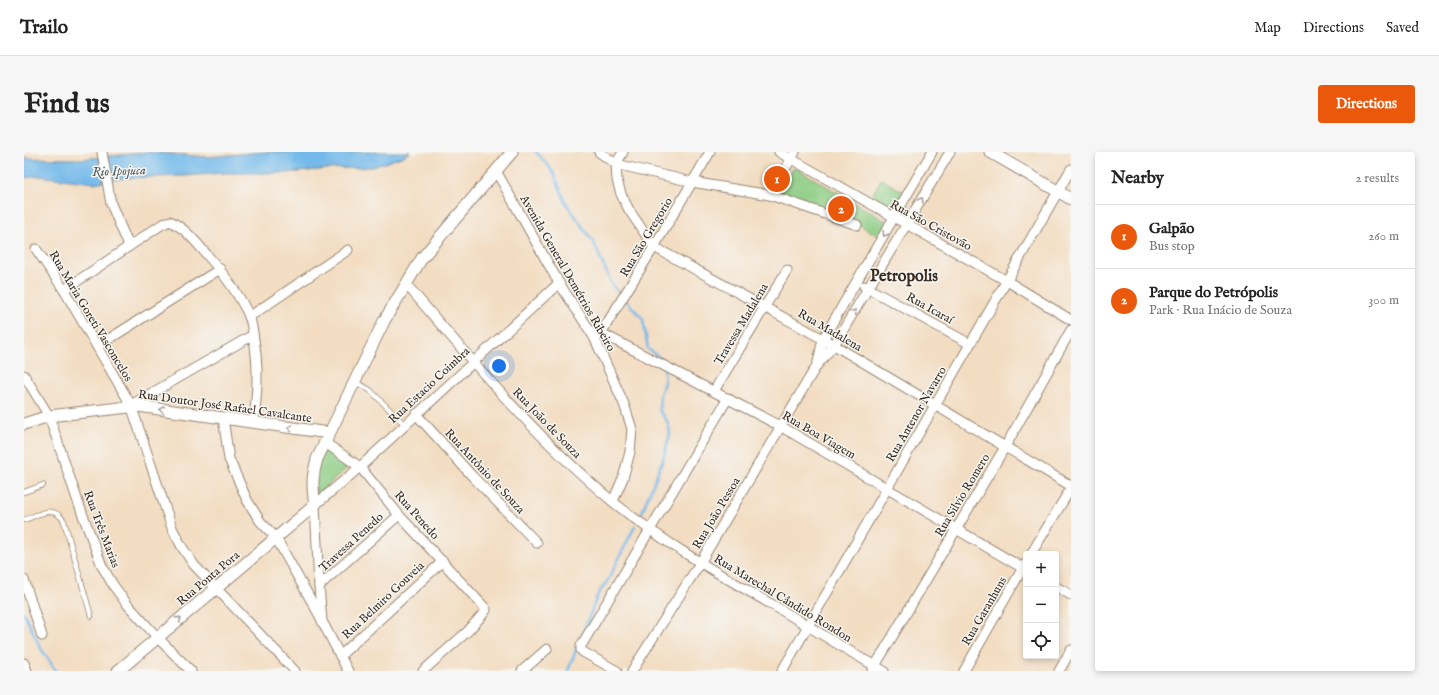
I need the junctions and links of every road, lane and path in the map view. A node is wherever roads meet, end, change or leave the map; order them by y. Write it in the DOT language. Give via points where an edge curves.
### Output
graph roads {
  1 [pos="102,152"];
  2 [pos="512,152"];
  3 [pos="599,152"];
  4 [pos="623,152"];
  5 [pos="710,152"];
  6 [pos="779,152"];
  7 [pos="932,152"];
  8 [pos="950,152"];
  9 [pos="990,152"];
  10 [pos="793,155"];
  11 [pos="616,164"];
  12 [pos="1071,169"];
  13 [pos="496,172"];
  14 [pos="692,182"];
  15 [pos="1058,192"];
  16 [pos="770,195"];
  17 [pos="1071,200"];
  18 [pos="894,218"];
  19 [pos="906,224"];
  20 [pos="857,225"];
  21 [pos="129,246"];
  22 [pos="654,247"];
  23 [pos="36,249"];
  24 [pos="348,250"];
  25 [pos="220,269"];
  26 [pos="788,270"];
  27 [pos="1007,281"];
  28 [pos="856,282"];
  29 [pos="559,283"];
  30 [pos="406,284"];
  31 [pos="869,288"];
  32 [pos="64,290"];
  33 [pos="766,307"];
  34 [pos="249,317"];
  35 [pos="1071,320"];
  36 [pos="1071,330"];
  37 [pos="253,335"];
  38 [pos="598,335"];
  39 [pos="823,339"];
  40 [pos="970,344"];
  41 [pos="834,345"];
  42 [pos="98,346"];
  43 [pos="473,361"];
  44 [pos="817,365"];
  45 [pos="24,375"];
  46 [pos="355,382"];
  47 [pos="714,391"];
  48 [pos="728,398"];
  49 [pos="935,405"];
  50 [pos="131,406"];
  51 [pos="416,414"];
  52 [pos="49,416"];
  53 [pos="223,418"];
  54 [pos="254,422"];
  55 [pos="24,424"];
  56 [pos="405,425"];
  57 [pos="782,427"];
  58 [pos="327,438"];
  59 [pos="1005,447"];
  60 [pos="360,467"];
  61 [pos="43,485"];
  62 [pos="1071,487"];
  63 [pos="887,488"];
  64 [pos="24,492"];
  65 [pos="613,502"];
  66 [pos="315,505"];
  67 [pos="399,515"];
  68 [pos="24,520"];
  69 [pos="651,529"];
  70 [pos="956,529"];
  71 [pos="276,538"];
  72 [pos="538,543"];
  73 [pos="1033,551"];
  74 [pos="443,561"];
  75 [pos="700,563"];
  76 [pos="1023,566"];
  77 [pos="1023,570"];
  78 [pos="24,580"];
  79 [pos="319,586"];
  80 [pos="216,588"];
  81 [pos="1059,589"];
  82 [pos="1071,595"];
  83 [pos="91,616"];
  84 [pos="322,621"];
  85 [pos="809,626"];
  86 [pos="42,636"];
  87 [pos="157,637"];
  88 [pos="547,649"];
  89 [pos="1071,650"];
  90 [pos="340,656"];
  91 [pos="24,663"];
  92 [pos="874,669"];
  93 [pos="26,671"];
  94 [pos="118,671"];
  95 [pos="191,671"];
  96 [pos="295,671"];
  97 [pos="348,671"];
  98 [pos="423,671"];
  99 [pos="522,671"];
  100 [pos="616,671"];
  101 [pos="632,671"];
  102 [pos="782,671"];
  103 [pos="884,671"];
  104 [pos="964,671"];
  105 [pos="1059,671"];
  1 -- 21 [label="street" via="111,204"];
  2 -- 13 [label="street"];
  3 -- 11 [label="street"];
  4 -- 11 [label="street"];
  5 -- 14 [label="street, Rua São Gregorio"];
  6 -- 10 [label="street, Rua São Cristovão"];
  7 -- 18 [label="street, Rua João Pessoa"];
  19 -- 8 [label="street, Rua João Pessoa, one-way"];
  9 -- 15 [label="street"];
  10 -- 16 [label="street"];
  10 -- 18 [label="street, Rua São Cristovão"];
  11 -- 14 [label="street"];
  11 -- 22 [label="street, Rua Madalena" via="621,194"];
  12 -- 15 [label="street, Rua Antenor Navarro"];
  13 -- 29 [label="street, Avenida General Demétrios Ribeiro"];
  13 -- 30 [label="street" via="422,258"];
  14 -- 16 [label="street"];
  14 -- 22 [label="street, Rua São Gregorio"];
  15 -- 17 [label="street"];
  15 -- 27 [label="street, Rua Antenor Navarro"];
  16 -- 20 [label="street"];
  18 -- 19 [label="street, Rua São Cristovão"];
  18 -- 28 [label="street, Rua João Pessoa, one-way"];
  19 -- 27 [label="street, Rua São Cristovão"];
  19 -- 31 [label="street, Rua João Pessoa"];
  21 -- 25 [label="street" via="161,224 170,221 186,231"];
  21 -- 32 [label="street"];
  22 -- 33 [label="street, Rua Madalena"];
  22 -- 38 [label="street, Rua São Gregorio"];
  23 -- 32 [label="street, Rua Maria Goreti Vasconcelos"];
  24 -- 34 [label="street"];
  25 -- 34 [label="street"];
  25 -- 42 [label="street"];
  26 -- 33 [label="street, Travessa Madalena"];
  27 -- 35 [label="street, Rua São Cristovão"];
  27 -- 40 [label="street, Rua Antenor Navarro"];
  28 -- 31 [label="street, Rua Icaraí"];
  28 -- 39 [label="street, Rua João Pessoa"];
  29 -- 38 [label="street, Avenida General Demétrios Ribeiro"];
  29 -- 43 [label="street, Rua Estacio Coimbra"];
  30 -- 43 [label="street, Rua João de Souza"];
  30 -- 46 [label="street" via="384,321"];
  31 -- 40 [label="street, Rua Icaraí"];
  41 -- 31 [label="street, Rua João Pessoa, one-way"];
  32 -- 42 [label="street, Rua Maria Goreti Vasconcelos"];
  33 -- 39 [label="street, Rua Madalena"];
  33 -- 47 [label="street, Travessa Madalena"];
  34 -- 37 [label="street"];
  36 -- 59 [label="street, Rua Silvio Romero"];
  37 -- 50 [label="street"];
  37 -- 54 [label="street" via="258,373"];
  38 -- 47 [label="street, Rua Boa Viagem"];
  38 -- 65 [label="street, Avenida General Demétrios Ribeiro" via="632,429 630,452"];
  39 -- 41 [label="street, Rua Madalena"];
  39 -- 44 [label="street, Rua João Pessoa"];
  40 -- 49 [label="street, Rua Antenor Navarro"];
  41 -- 44 [label="street, Rua João Pessoa"];
  41 -- 49 [label="street, Rua Madalena"];
  42 -- 50 [label="street, Rua Maria Goreti Vasconcelos"];
  43 -- 51 [label="street, Rua Estacio Coimbra"];
  43 -- 65 [label="street, Rua João de Souza" via="562,457"];
  44 -- 57 [label="street, Rua João Pessoa"];
  45 -- 52 [label="street, Rua Três Marias"];
  46 -- 56 [label="lane" via="370,390"];
  46 -- 58 [label="street"];
  47 -- 48 [label="street, Rua Boa Viagem"];
  48 -- 57 [label="street, Rua Boa Viagem"];
  48 -- 69 [label="street"];
  49 -- 59 [label="street, Rua Madalena"];
  49 -- 63 [label="street, Rua Antenor Navarro"];
  50 -- 52 [label="street, Rua Doutor José Rafael Cavalcante"];
  53 -- 50 [label="street, Rua Doutor José Rafael Cavalcante, one-way"];
  50 -- 80 [label="street, Rua Maria Goreti Vasconcelos" via="172,528 190,559"];
  51 -- 56 [label="street, Rua Estacio Coimbra"];
  51 -- 72 [label="street, Rua Antônio de Souza" via="473,478"];
  52 -- 55 [label="street, Rua Doutor José Rafael Cavalcante"];
  52 -- 87 [label="street, Rua Três Marias" via="102,566 113,586"];
  53 -- 54 [label="street, Rua Doutor José Rafael Cavalcante"];
  53 -- 71 [label="street" via="229,459 237,479 260,521"];
  58 -- 54 [label="street, Rua Doutor José Rafael Cavalcante, one-way"];
  56 -- 60 [label="street, Rua Estacio Coimbra"];
  57 -- 63 [label="street, Rua Boa Viagem"];
  57 -- 75 [label="street, Rua João Pessoa"];
  58 -- 60 [label="street, Rua Penedo"];
  58 -- 66 [label="street" via="313,475"];
  59 -- 62 [label="street, Rua Madalena"];
  59 -- 70 [label="street, Rua Silvio Romero"];
  60 -- 66 [label="street, Rua Estacio Coimbra"];
  60 -- 67 [label="street, Rua Penedo"];
  61 -- 64 [label="lane"];
  62 -- 73 [label="street"];
  63 -- 70 [label="street, Rua Boa Viagem"];
  63 -- 85 [label="street, Rua Antenor Navarro"];
  65 -- 69 [label="street, Rua Marechal Cândido Rondon"];
  66 -- 71 [label="street, Rua Ponta Pora"];
  66 -- 79 [label="street"];
  67 -- 74 [label="street, Rua Penedo"];
  67 -- 79 [label="street, Travessa Penedo"];
  68 -- 83 [label="lane" via="50,511 61,516"];
  69 -- 75 [label="street, Rua Marechal Cândido Rondon"];
  69 -- 100 [label="street" via="584,640 581,650"];
  70 -- 76 [label="street, Rua Boa Viagem"];
  70 -- 92 [label="street, Rua Silvio Romero"];
  71 -- 80 [label="street, Rua Ponta Pora"];
  71 -- 84 [label="street"];
  74 -- 90 [label="street, Rua Belmiro Gouveia"];
  74 -- 98 [label="street, Rua Penedo" via="486,610 468,631"];
  75 -- 85 [label="street, Rua Marechal Cândido Rondon"];
  75 -- 101 [label="street, Rua João Pessoa"];
  77 -- 104 [label="street, Rua Garanhuns"];
  78 -- 86 [label="street"];
  79 -- 84 [label="street"];
  87 -- 80 [label="street, Rua Ponta Pora, one-way"];
  80 -- 96 [label="street, Rua Maria Goreti Vasconcelos"];
  81 -- 82 [label="street"];
  84 -- 90 [label="street"];
  85 -- 92 [label="street, Rua Marechal Cândido Rondon"];
  85 -- 102 [label="street, Rua Antenor Navarro"];
  87 -- 94 [label="street, Rua Ponta Pora"];
  87 -- 95 [label="street, Rua Três Marias"];
  88 -- 99 [label="street"];
  89 -- 105 [label="street"];
  90 -- 97 [label="street"];
  91 -- 93 [label="street"];
  92 -- 103 [label="street, Rua Marechal Cândido Rondon"];
}
